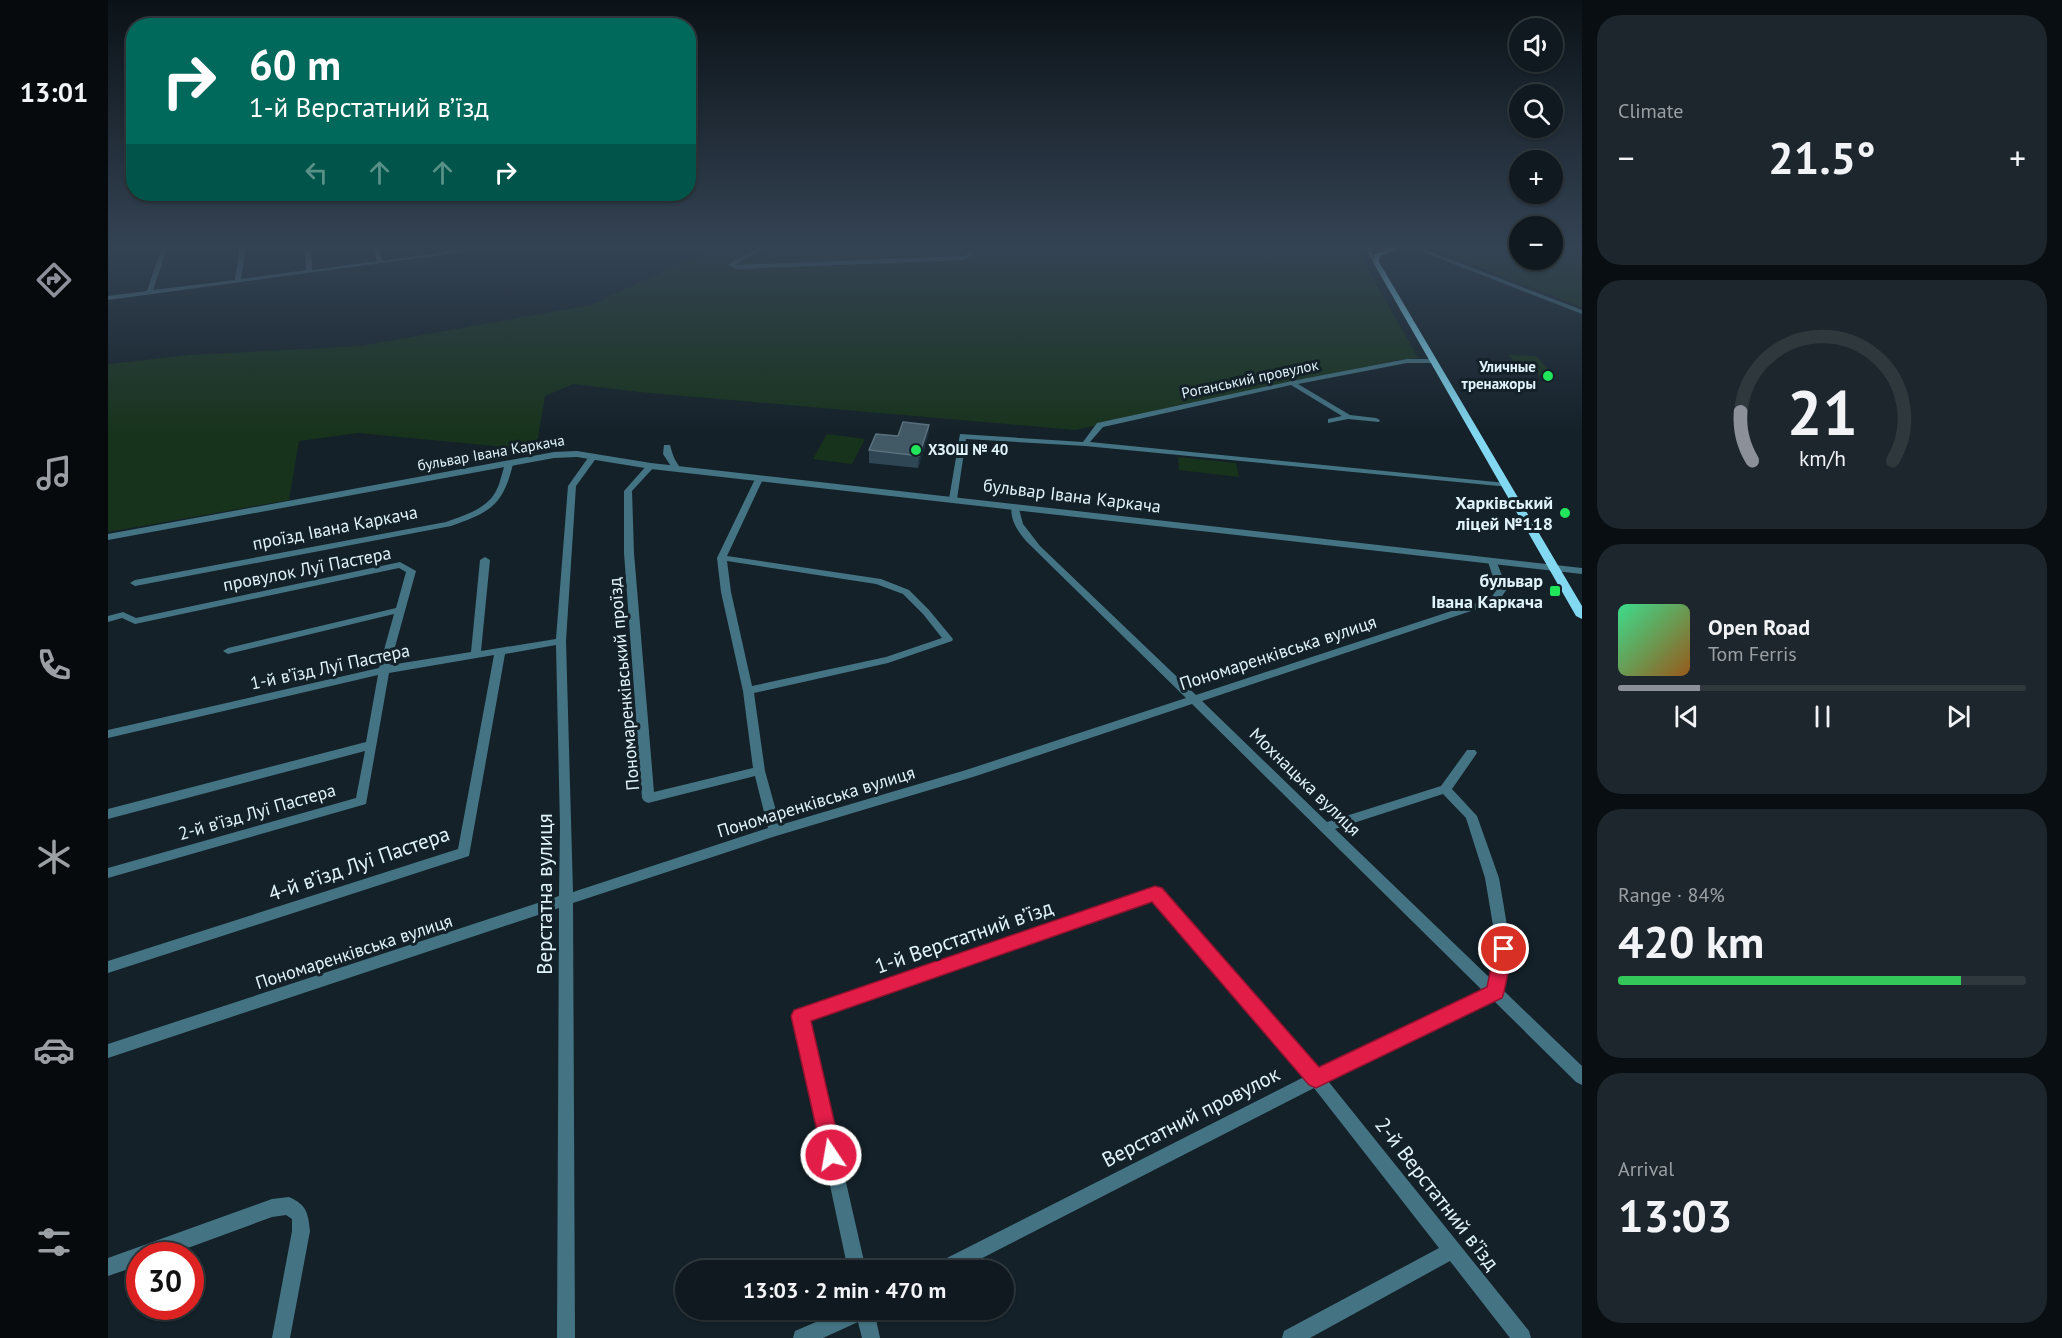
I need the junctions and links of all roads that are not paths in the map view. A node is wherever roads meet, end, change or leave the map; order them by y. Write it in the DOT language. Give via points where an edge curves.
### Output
graph roads {
  1 [pos="1402,308"];
  2 [pos="1432,361"];
  3 [pos="1292,383"];
  4 [pos="1348,417"];
  5 [pos="1376,420"];
  6 [pos="1331,422"];
  7 [pos="1084,444"];
  8 [pos="667,447"];
  9 [pos="593,457"];
  10 [pos="509,464"];
  11 [pos="651,466"];
  12 [pos="677,469"];
  13 [pos="759,479"];
  14 [pos="1506,485"];
  15 [pos="953,499"];
  16 [pos="1015,507"];
  17 [pos="108,537"];
  18 [pos="722,558"];
  19 [pos="484,560"];
  20 [pos="1493,561"];
  21 [pos="1554,568"];
  22 [pos="1582,572"];
  23 [pos="135,583"];
  24 [pos="400,610"];
  25 [pos="1582,616"];
  26 [pos="108,619"];
  27 [pos="561,641"];
  28 [pos="500,650"];
  29 [pos="228,651"];
  30 [pos="476,654"];
  31 [pos="384,670"];
  32 [pos="748,691"];
  33 [pos="1195,700"];
  34 [pos="108,734"];
  35 [pos="372,746"];
  36 [pos="1471,753"];
  37 [pos="759,771"];
  38 [pos="1446,789"];
  39 [pos="108,814"];
  40 [pos="1326,827"];
  41 [pos="775,831"];
  42 [pos="108,873"];
  43 [pos="565,902"];
  44 [pos="108,967"];
  45 [pos="1495,992"];
  46 [pos="108,1051"];
  47 [pos="1582,1077"];
  48 [pos="1316,1078"];
  49 [pos="178,1242"];
  50 [pos="1453,1250"];
  51 [pos="855,1260"];
  52 [pos="961,1260"];
  53 [pos="126,1261"];
  54 [pos="108,1268"];
  55 [pos="842,1320"];
  56 [pos="867,1320"];
  57 [pos="281,1338"];
  58 [pos="566,1338"];
  59 [pos="802,1338"];
  60 [pos="871,1338"];
  61 [pos="1291,1338"];
  62 [pos="1522,1338"];
  1 -- 2 [label="main road"];
  2 -- 3 [label="street, Роганський провулок" via="1407,361"];
  2 -- 14 [label="main road"];
  3 -- 4 [label="street"];
  3 -- 7 [label="street, Роганський провулок" via="1100,424"];
  4 -- 5 [label="street"];
  4 -- 6 [label="street"];
  7 -- 14 [label="street"];
  7 -- 15 [label="street" via="963,436"];
  8 -- 12 [label="street"];
  9 -- 10 [label="street, бульвар Івана Каркача" via="570,453"];
  9 -- 11 [label="street, бульвар Івана Каркача"];
  9 -- 27 [label="street, Верстатна вулиця" via="572,486"];
  10 -- 17 [label="street, бульвар Івана Каркача"];
  10 -- 23 [label="street, проїзд Івана Каркача" via="503,490 494,502 478,513 448,524"];
  11 -- 12 [label="street, бульвар Івана Каркача"];
  11 -- 37 [label="street, Пономаренківський проїзд" via="628,491 629,553 648,798"];
  12 -- 13 [label="street, бульвар Івана Каркача"];
  13 -- 15 [label="street, бульвар Івана Каркача"];
  13 -- 18 [label="street"];
  14 -- 21 [label="main road"];
  15 -- 16 [label="street, бульвар Івана Каркача"];
  16 -- 20 [label="street, бульвар Івана Каркача"];
  16 -- 33 [label="street, Мохнацька вулиця" via="1020,528"];
  18 -- 32 [label="street"];
  18 -- 32 [label="street" via="878,581 906,592 948,639 888,660"];
  19 -- 30 [label="street"];
  20 -- 21 [label="street, бульвар Івана Каркача"];
  20 -- 33 [label="street, Пономаренківська вулиця" via="1502,589 1495,600"];
  21 -- 22 [label="street, бульвар Івана Каркача"];
  21 -- 25 [label="main road"];
  24 -- 26 [label="street, провулок Луї Пастера" via="411,571 400,565 135,621 123,615"];
  24 -- 29 [label="street"];
  24 -- 31 [label="street, провулок Луї Пастера"];
  27 -- 28 [label="street, 1-й в’їзд Луї Пастера"];
  27 -- 43 [label="street, Верстатна вулиця"];
  28 -- 30 [label="street, 1-й в’їзд Луї Пастера"];
  28 -- 44 [label="street, 4-й в’їзд Луї Пастера" via="464,852"];
  30 -- 31 [label="street, 1-й в’їзд Луї Пастера"];
  31 -- 34 [label="street, 1-й в’їзд Луї Пастера"];
  31 -- 35 [label="street, 2-й в’їзд Луї Пастера"];
  32 -- 37 [label="street"];
  33 -- 40 [label="street, Мохнацька вулиця"];
  33 -- 41 [label="street, Пономаренківська вулиця" via="969,774"];
  35 -- 39 [label="street, 2-й в’їзд Луї Пастера"];
  35 -- 42 [label="street, 2-й в’їзд Луї Пастера" via="362,801"];
  36 -- 38 [label="street"];
  37 -- 41 [label="street"];
  38 -- 40 [label="street"];
  38 -- 45 [label="street" via="1471,816 1492,879 1504,949"];
  40 -- 45 [label="street, Мохнацька вулиця"];
  41 -- 43 [label="street, Пономаренківська вулиця"];
  43 -- 46 [label="street, Пономаренківська вулиця"];
  43 -- 58 [label="street, Верстатна вулиця"];
  45 -- 47 [label="street, Мохнацька вулиця"];
  45 -- 48 [label="street, Верстатний провулок"];
  48 -- 50 [label="street, 2-й Верстатний в’їзд"];
  48 -- 51 [label="street, 1-й Верстатний в’їзд" via="1155,893 801,1016"];
  48 -- 52 [label="street, Верстатний провулок"];
  49 -- 57 [label="street" via="272,1208 289,1206 300,1215 301,1231"];
  50 -- 61 [label="street"];
  50 -- 62 [label="street, 2-й Верстатний в’їзд"];
  53 -- 54 [label="street"];
  55 -- 59 [label="street"];
  56 -- 60 [label="street"];
}
